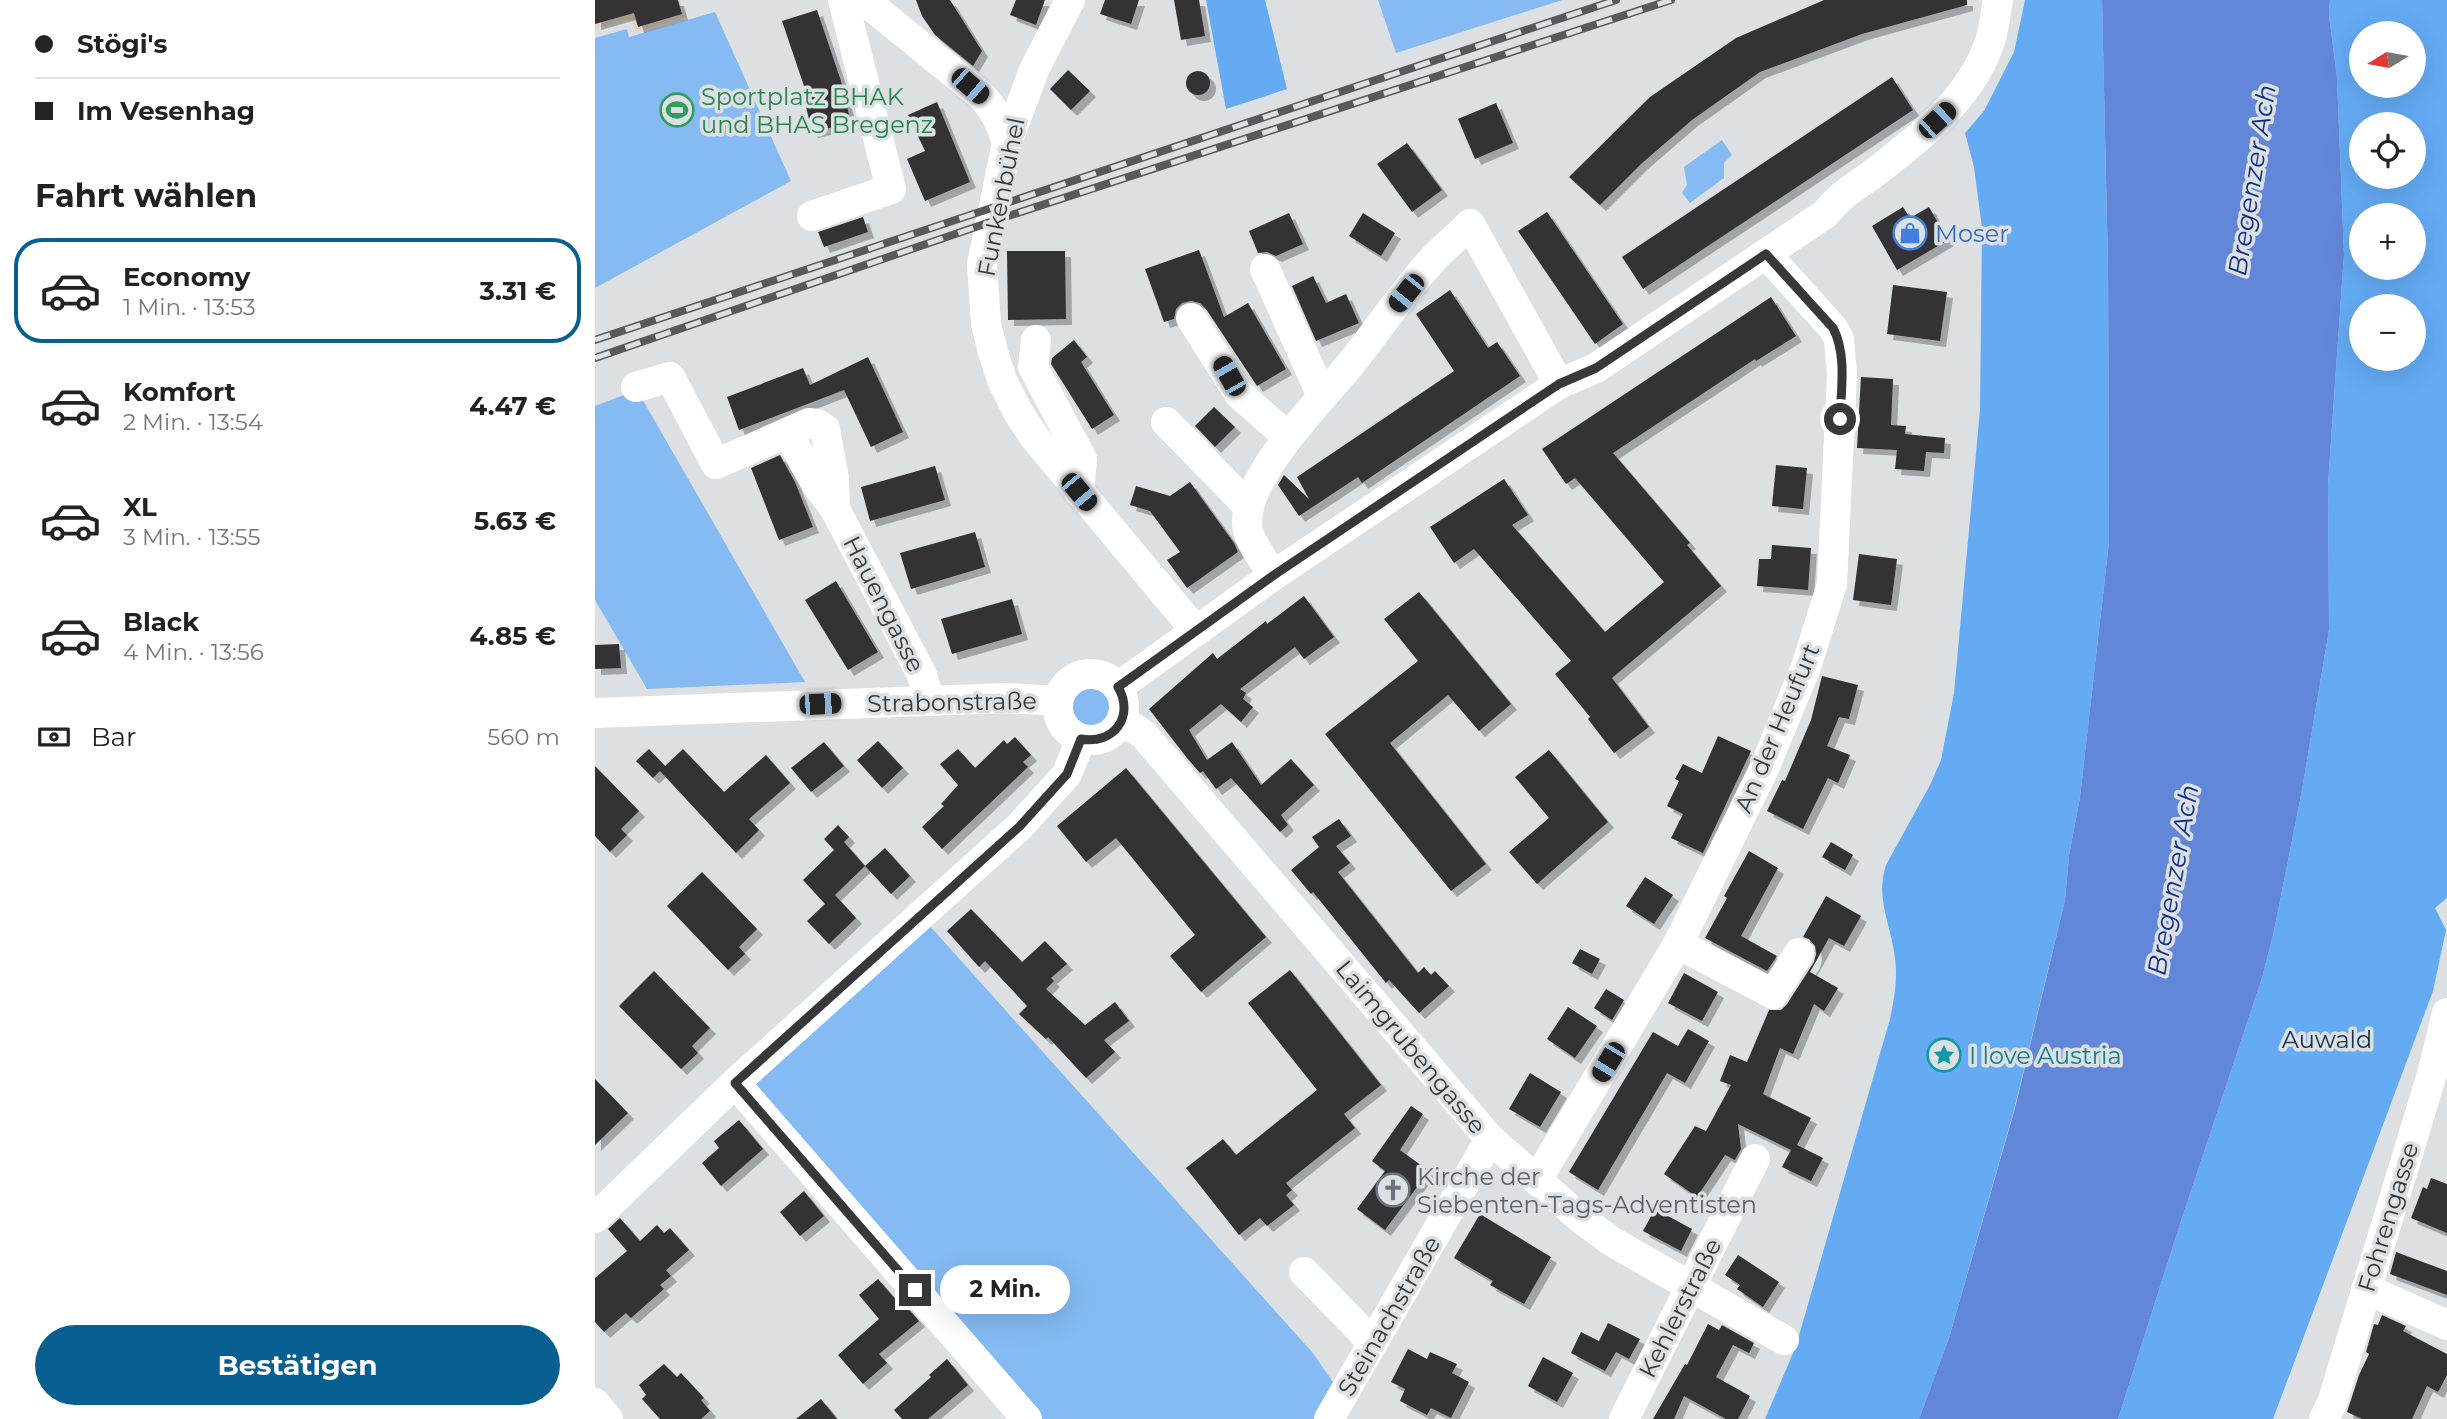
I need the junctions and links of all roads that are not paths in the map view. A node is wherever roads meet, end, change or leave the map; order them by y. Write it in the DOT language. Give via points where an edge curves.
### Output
graph roads {
  1 [pos="843,0"];
  2 [pos="864,0"];
  3 [pos="1070,0"];
  4 [pos="1998,0"];
  5 [pos="1004,157"];
  6 [pos="812,216"];
  7 [pos="1766,254"];
  8 [pos="1265,268"];
  9 [pos="1191,318"];
  10 [pos="1036,340"];
  11 [pos="1559,384"];
  12 [pos="636,387"];
  13 [pos="1322,396"];
  14 [pos="1166,422"];
  15 [pos="1287,436"];
  16 [pos="1079,492"];
  17 [pos="1249,507"];
  18 [pos="1274,575"];
  19 [pos="1196,631"];
  20 [pos="1118,687"];
  21 [pos="929,700"];
  22 [pos="1058,701"];
  23 [pos="595,713"];
  24 [pos="1122,720"];
  25 [pos="1081,739"];
  26 [pos="1678,944"];
  27 [pos="1799,953"];
  28 [pos="2447,1013"];
  29 [pos="735,1083"];
  30 [pos="1490,1139"];
  31 [pos="1755,1159"];
  32 [pos="1537,1180"];
  33 [pos="595,1219"];
  34 [pos="1304,1272"];
  35 [pos="1691,1287"];
  36 [pos="2366,1289"];
  37 [pos="2447,1325"];
  38 [pos="1784,1340"];
  39 [pos="1373,1343"];
  40 [pos="595,1403"];
  41 [pos="608,1419"];
  42 [pos="1027,1419"];
  43 [pos="1329,1419"];
  44 [pos="1624,1419"];
  45 [pos="2324,1419"];
  1 -- 6 [label="street" via="891,189"];
  2 -- 5 [label="street" via="992,107 1001,124"];
  3 -- 5 [label="street, Funkenbühel" via="1034,70"];
  4 -- 7 [label="street" via="1989,46 1972,80 1951,107 1877,171 1840,195 1825,214"];
  5 -- 16 [label="street, Funkenbühel" via="982,264 986,324 1002,380 1018,412"];
  7 -- 11 [label="street" via="1596,368"];
  7 -- 26 [label="street, An der Heufurt" via="1839,339 1841,400 1832,584 1806,667 1762,771"];
  8 -- 13 [label="street"];
  9 -- 15 [label="street" via="1240,394"];
  10 -- 16 [label="street" via="1034,367 1082,459"];
  11 -- 13 [label="street" via="1470,224 1435,258"];
  11 -- 18 [label="street"];
  12 -- 21 [label="street, Hauengasse" via="670,377 716,464 788,434 835,509 922,675"];
  13 -- 15 [label="street"];
  14 -- 17 [label="street"];
  15 -- 17 [label="street"];
  16 -- 19 [label="street, Funkenbühel"];
  17 -- 18 [label="street" via="1246,526"];
  18 -- 19 [label="street"];
  19 -- 20 [label="street"];
  20 -- 22 [label="street, Strabonstraße" via="1103,676 1085,674 1067,683"];
  20 -- 24 [label="street" via="1124,703"];
  21 -- 22 [label="street, Strabonstraße"];
  21 -- 23 [label="street, Strabonstraße"];
  22 -- 25 [label="street, Strabonstraße" via="1060,720"];
  24 -- 25 [label="street" via="1109,735"];
  24 -- 30 [label="street, Laimgrubengasse" via="1144,735"];
  25 -- 29 [label="street" via="1067,774 1020,826"];
  26 -- 27 [label="street" via="1773,994"];
  26 -- 32 [label="street, An der Heufurt"];
  28 -- 36 [label="street, Fohrengasse"];
  29 -- 33 [label="street"];
  29 -- 42 [label="street"];
  30 -- 32 [label="street, Laimgrubengasse"];
  30 -- 39 [label="street, Steinachstraße"];
  31 -- 35 [label="street, Kehlerstraße"];
  32 -- 35 [label="street, Laimgrubengasse" via="1611,1241"];
  34 -- 39 [label="street"];
  35 -- 38 [label="street, Laimgrubengasse"];
  35 -- 44 [label="street, Kehlerstraße"];
  36 -- 37 [label="street"];
  36 -- 45 [label="street, Fohrengasse"];
  39 -- 43 [label="street, Steinachstraße"];
  40 -- 41 [label="street"];
}
